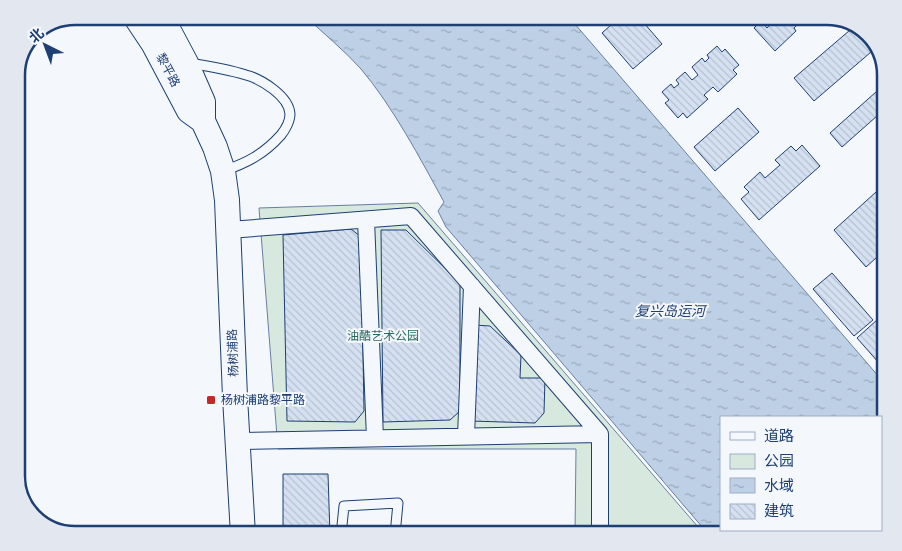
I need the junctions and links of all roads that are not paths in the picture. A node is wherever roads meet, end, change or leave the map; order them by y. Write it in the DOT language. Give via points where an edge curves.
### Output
graph roads {
  1 [pos="141,25"];
  2 [pos="164,25"];
  3 [pos="177,67"];
  4 [pos="223,172"];
  5 [pos="366,220"];
  6 [pos="229,230"];
  7 [pos="472,286"];
  8 [pos="600,434"];
  9 [pos="466,436"];
  10 [pos="375,438"];
  11 [pos="238,440"];
  12 [pos="243,526"];
  13 [pos="342,526"];
  14 [pos="396,526"];
  15 [pos="600,526"];
  1 -- 3 [label="main road, 黎平路" via="153,43"];
  2 -- 3 [label="main road, 黎平路"];
  3 -- 4 [label="main road, 黎平路" via="189,111 203,121"];
  3 -- 4 [label="lane" via="209,66 248,75 278,93 286,103 290,114 285,129 275,142 246,164"];
  4 -- 6 [label="main road, 杨树浦路"];
  5 -- 6 [label="street"];
  5 -- 7 [label="street" via="411,216"];
  5 -- 10 [label="street"];
  6 -- 11 [label="main road, 杨树浦路"];
  7 -- 8 [label="street"];
  7 -- 9 [label="street"];
  8 -- 9 [label="street"];
  8 -- 15 [label="street"];
  9 -- 10 [label="street"];
  10 -- 11 [label="street"];
  11 -- 12 [label="main road, 杨树浦路"];
  13 -- 14 [label="lane" via="344,506 398,503"];
}
